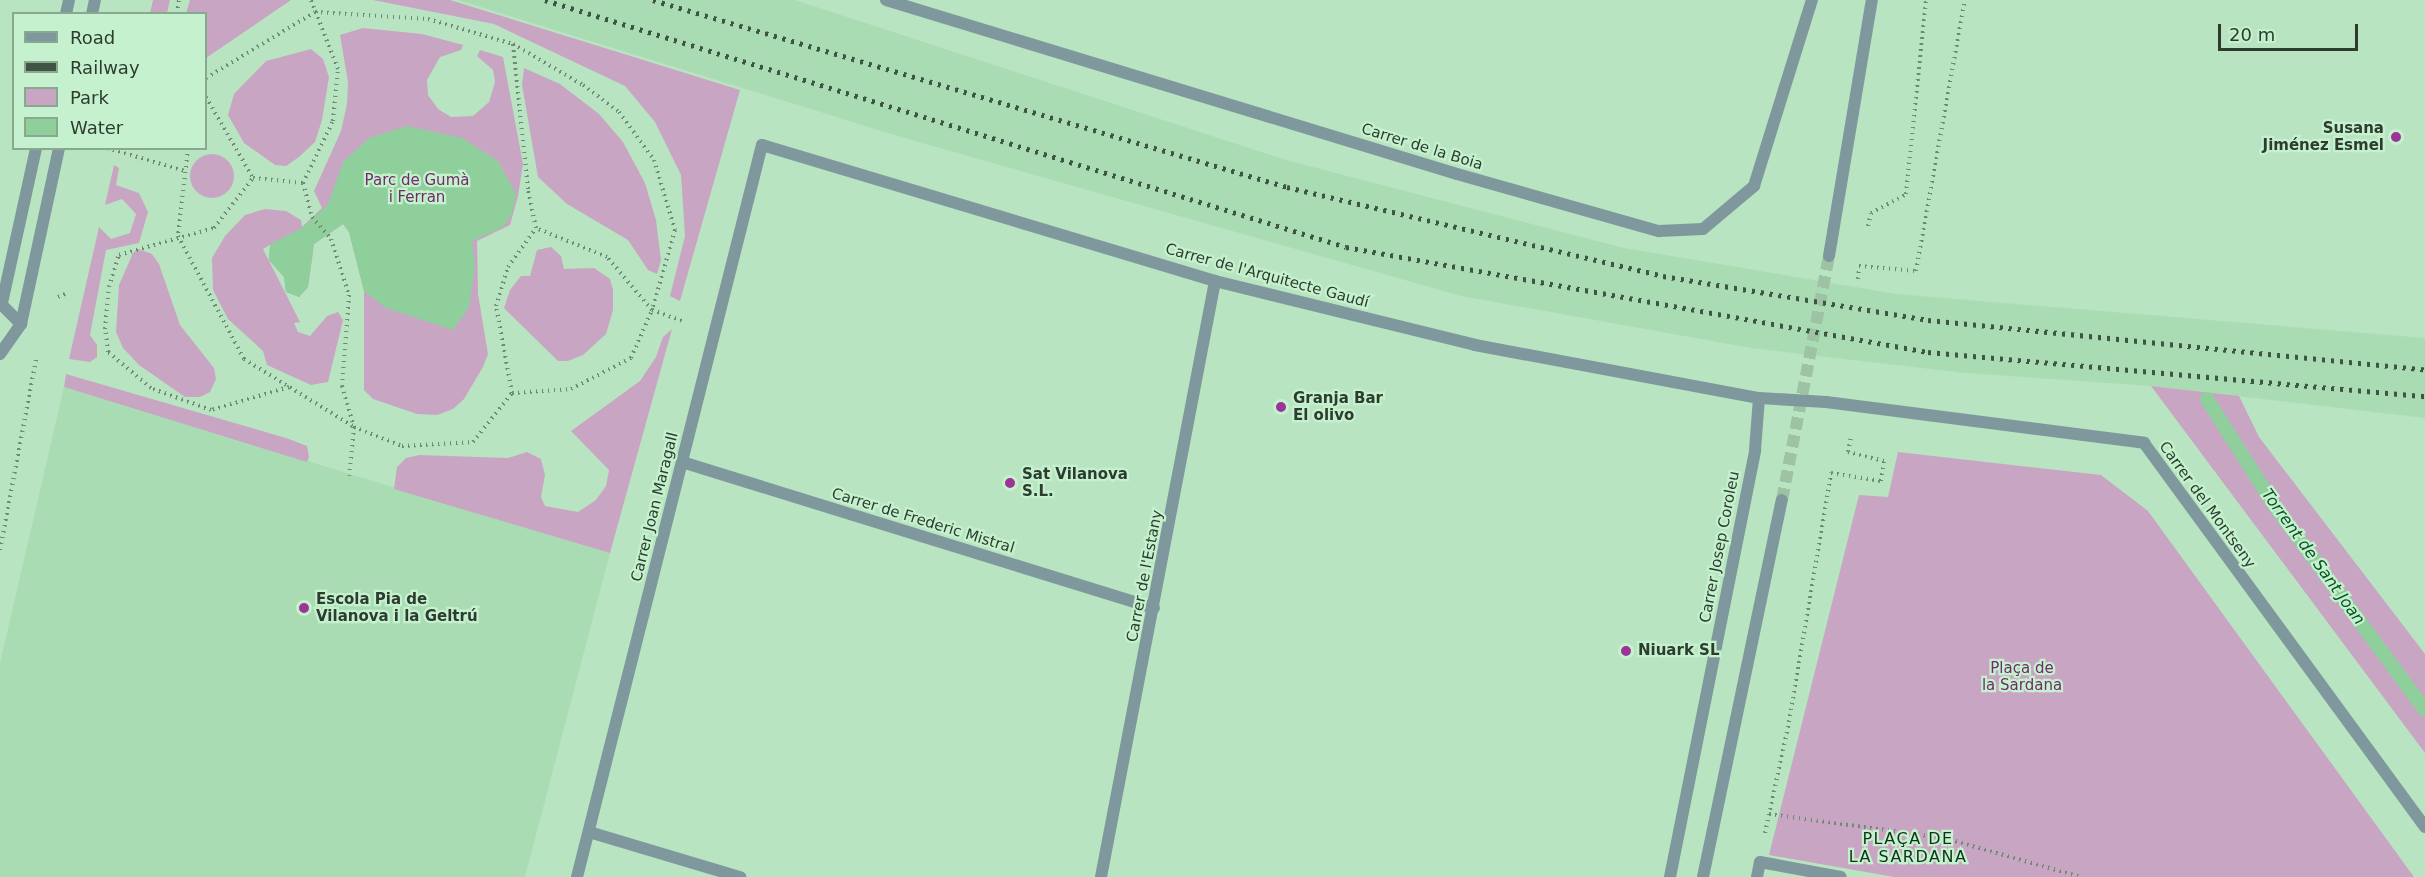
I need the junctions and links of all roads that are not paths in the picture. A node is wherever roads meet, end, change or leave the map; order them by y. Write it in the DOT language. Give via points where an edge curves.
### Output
graph roads {
  1 [pos="886,0"];
  2 [pos="1812,0"];
  3 [pos="1872,0"];
  4 [pos="762,145"];
  5 [pos="36,150"];
  6 [pos="59,150"];
  7 [pos="1828,256"];
  8 [pos="1215,281"];
  9 [pos="1,303"];
  10 [pos="21,324"];
  11 [pos="0,354"];
  12 [pos="1759,398"];
  13 [pos="1773,398"];
  14 [pos="682,462"];
  15 [pos="1782,500"];
  16 [pos="1154,608"];
  17 [pos="2425,827"];
  18 [pos="589,832"];
  19 [pos="578,877"];
  20 [pos="740,877"];
  21 [pos="1101,877"];
  22 [pos="1670,877"];
  23 [pos="1703,877"];
  24 [pos="1757,877"];
  25 [pos="1841,877"];
  1 -- 2 [label="street, Carrer de la Boia" via="1457,174 1659,231 1704,229 1754,186"];
  3 -- 7 [label="street"];
  4 -- 8 [label="street, Carrer de l'Arquitecte Gaudí"];
  4 -- 14 [label="street, Carrer Joan Maragall"];
  5 -- 9 [label="street"];
  6 -- 10 [label="street"];
  8 -- 12 [label="street, Carrer de l'Arquitecte Gaudí" via="1475,345"];
  8 -- 16 [label="street, Carrer de l'Estany"];
  9 -- 10 [label="street"];
  10 -- 11 [label="street"];
  12 -- 13 [label="street, Carrer de l'Arquitecte Gaudí"];
  12 -- 22 [label="street, Carrer Josep Coroleu" via="1755,450"];
  13 -- 17 [label="street, Carrer del Montseny" via="2144,443"];
  14 -- 16 [label="street, Carrer de Frederic Mistral"];
  14 -- 18 [label="street, Carrer Joan Maragall"];
  15 -- 23 [label="street"];
  16 -- 21 [label="street, Carrer de l'Estany"];
  18 -- 19 [label="street, Carrer Joan Maragall"];
  18 -- 20 [label="street"];
  24 -- 25 [label="street" via="1760,862"];
}
